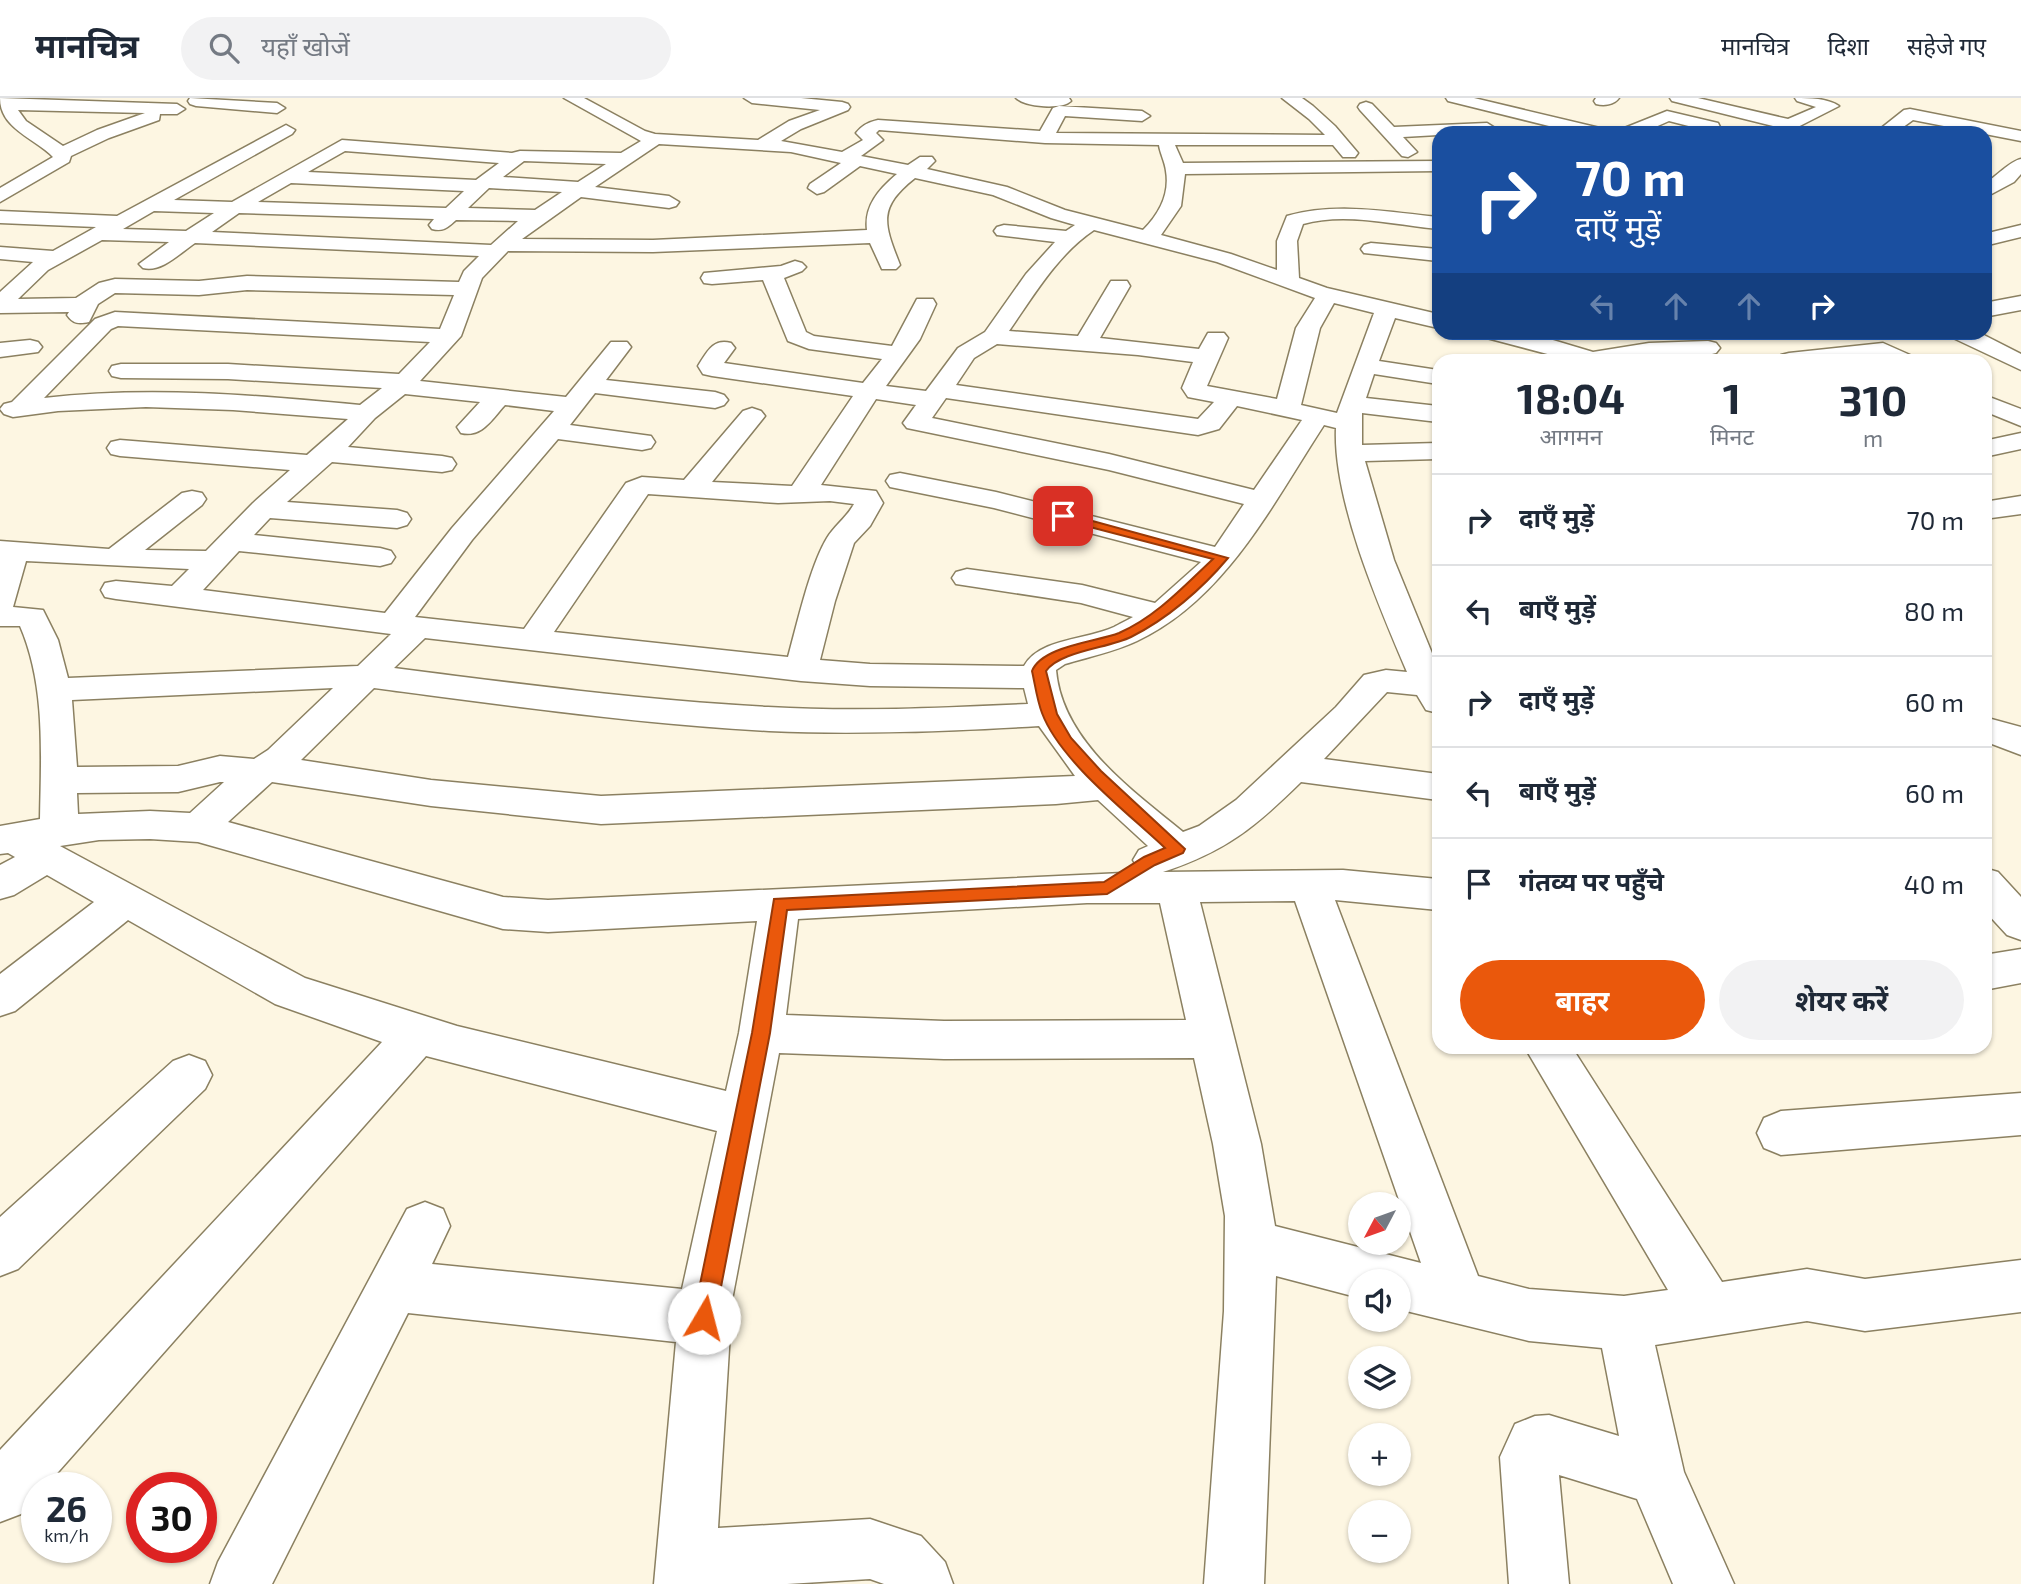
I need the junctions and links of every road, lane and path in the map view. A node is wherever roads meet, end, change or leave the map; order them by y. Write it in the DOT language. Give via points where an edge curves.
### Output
graph roads {
  1 [pos="572,98"];
  2 [pos="752,98"];
  3 [pos="1027,98"];
  4 [pos="1290,98"];
  5 [pos="1454,98"];
  6 [pos="1803,98"];
  7 [pos="199,99"];
  8 [pos="1684,99"];
  9 [pos="802,100"];
  10 [pos="1481,100"];
  11 [pos="1063,101"];
  12 [pos="5,102"];
  13 [pos="254,102"];
  14 [pos="1928,103"];
  15 [pos="1366,107"];
  16 [pos="277,108"];
  17 [pos="900,110"];
  18 [pos="149,113"];
  19 [pos="1408,114"];
  20 [pos="1910,114"];
  21 [pos="968,115"];
  22 [pos="1161,117"];
  23 [pos="1294,117"];
  24 [pos="1319,117"];
  25 [pos="1052,121"];
  26 [pos="1790,125"];
  27 [pos="1573,126"];
  28 [pos="1644,126"];
  29 [pos="1708,126"];
  30 [pos="1896,126"];
  31 [pos="1971,126"];
  32 [pos="285,130"];
  33 [pos="1992,130"];
  34 [pos="1432,131"];
  35 [pos="1392,132"];
  36 [pos="1424,132"];
  37 [pos="2021,136"];
  38 [pos="1045,138"];
  39 [pos="655,139"];
  40 [pos="1338,140"];
  41 [pos="948,143"];
  42 [pos="762,145"];
  43 [pos="1025,150"];
  44 [pos="61,154"];
  45 [pos="1172,155"];
  46 [pos="514,159"];
  47 [pos="628,159"];
  48 [pos="851,159"];
  49 [pos="2013,162"];
  50 [pos="1430,166"];
  51 [pos="1361,169"];
  52 [pos="912,172"];
  53 [pos="0,175"];
  54 [pos="37,175"];
  55 [pos="286,177"];
  56 [pos="1992,183"];
  57 [pos="483,184"];
  58 [pos="817,188"];
  59 [pos="583,189"];
  60 [pos="0,196"];
  61 [pos="1341,199"];
  62 [pos="1410,200"];
  63 [pos="669,202"];
  64 [pos="149,205"];
  65 [pos="236,207"];
  66 [pos="450,215"];
  67 [pos="539,216"];
  68 [pos="0,217"];
  69 [pos="1997,219"];
  70 [pos="118,222"];
  71 [pos="1432,222"];
  72 [pos="1091,223"];
  73 [pos="2021,224"];
  74 [pos="706,225"];
  75 [pos="878,229"];
  76 [pos="1004,231"];
  77 [pos="2021,231"];
  78 [pos="96,234"];
  79 [pos="189,237"];
  80 [pos="1070,237"];
  81 [pos="1148,237"];
  82 [pos="1992,238"];
  83 [pos="795,240"];
  84 [pos="412,248"];
  85 [pos="498,248"];
  86 [pos="1371,249"];
  87 [pos="0,253"];
  88 [pos="1432,254"];
  89 [pos="186,264"];
  90 [pos="81,265"];
  91 [pos="888,265"];
  92 [pos="40,267"];
  93 [pos="771,273"];
  94 [pos="712,278"];
  95 [pos="0,281"];
  96 [pos="1287,282"];
  97 [pos="1119,286"];
  98 [pos="467,289"];
  99 [pos="1328,295"];
  100 [pos="368,298"];
  101 [pos="2021,303"];
  102 [pos="83,304"];
  103 [pos="925,304"];
  104 [pos="0,305"];
  105 [pos="1992,308"];
  106 [pos="1387,309"];
  107 [pos="432,313"];
  108 [pos="110,320"];
  109 [pos="1432,320"];
  110 [pos="453,326"];
  111 [pos="993,337"];
  112 [pos="1527,340"];
  113 [pos="1976,340"];
  114 [pos="1085,344"];
  115 [pos="30,347"];
  116 [pos="619,347"];
  117 [pos="1709,347"];
  118 [pos="723,348"];
  119 [pos="0,350"];
  120 [pos="898,354"];
  121 [pos="1573,354"];
  122 [pos="1623,354"];
  123 [pos="1845,354"];
  124 [pos="1891,354"];
  125 [pos="2020,361"];
  126 [pos="1366,366"];
  127 [pos="121,371"];
  128 [pos="1432,376"];
  129 [pos="403,384"];
  130 [pos="868,391"];
  131 [pos="581,395"];
  132 [pos="938,395"];
  133 [pos="1231,397"];
  134 [pos="498,398"];
  135 [pos="715,400"];
  136 [pos="1992,405"];
  137 [pos="11,409"];
  138 [pos="366,413"];
  139 [pos="1302,413"];
  140 [pos="1351,413"];
  141 [pos="1432,414"];
  142 [pos="752,416"];
  143 [pos="2021,418"];
  144 [pos="470,427"];
  145 [pos="551,430"];
  146 [pos="2021,441"];
  147 [pos="642,442"];
  148 [pos="1992,447"];
  149 [pos="120,448"];
  150 [pos="1432,451"];
  151 [pos="1349,453"];
  152 [pos="318,459"];
  153 [pos="442,464"];
  154 [pos="900,481"];
  155 [pos="692,488"];
  156 [pos="801,494"];
  157 [pos="192,499"];
  158 [pos="1262,500"];
  159 [pos="2021,505"];
  160 [pos="263,509"];
  161 [pos="1992,510"];
  162 [pos="397,519"];
  163 [pos="7,550"];
  164 [pos="223,551"];
  165 [pos="380,557"];
  166 [pos="116,558"];
  167 [pos="1222,558"];
  168 [pos="967,578"];
  169 [pos="116,590"];
  170 [pos="180,596"];
  171 [pos="0,603"];
  172 [pos="1161,614"];
  173 [pos="0,616"];
  174 [pos="405,626"];
  175 [pos="533,639"];
  176 [pos="1426,648"];
  177 [pos="801,670"];
  178 [pos="366,677"];
  179 [pos="1039,677"];
  180 [pos="1432,682"];
  181 [pos="53,690"];
  182 [pos="1432,692"];
  183 [pos="1050,714"];
  184 [pos="1992,731"];
  185 [pos="2021,743"];
  186 [pos="1292,768"];
  187 [pos="263,770"];
  188 [pos="58,780"];
  189 [pos="1107,786"];
  190 [pos="1432,786"];
  191 [pos="198,828"];
  192 [pos="29,842"];
  193 [pos="1177,869"];
  194 [pos="1994,876"];
  195 [pos="0,884"];
  196 [pos="1309,886"];
  197 [pos="1432,893"];
  198 [pos="125,900"];
  199 [pos="780,904"];
  200 [pos="2021,924"];
  201 [pos="2021,966"];
  202 [pos="1992,971"];
  203 [pos="0,998"];
  204 [pos="761,1033"];
  205 [pos="418,1034"];
  206 [pos="1213,1039"];
  207 [pos="1551,1054"];
  208 [pos="189,1075"];
  209 [pos="2021,1114"];
  210 [pos="742,1116"];
  211 [pos="1781,1133"];
  212 [pos="425,1226"];
  213 [pos="1250,1244"];
  214 [pos="0,1251"];
  215 [pos="1348,1270"];
  216 [pos="394,1286"];
  217 [pos="1411,1286"];
  218 [pos="2021,1286"];
  219 [pos="1460,1298"];
  220 [pos="1709,1309"];
  221 [pos="704,1318"];
  222 [pos="1624,1323"];
  223 [pos="1656,1476"];
  224 [pos="0,1493"];
  225 [pos="686,1572"];
  226 [pos="240,1584"];
  227 [pos="923,1584"];
  228 [pos="1234,1584"];
  229 [pos="1539,1584"];
  230 [pos="1704,1584"];
  1 -- 39 [label="street"];
  2 -- 9 [label="street"];
  3 -- 11 [label="street"];
  4 -- 24 [label="street"];
  5 -- 10 [label="street"];
  6 -- 26 [label="street" via="1831,106"];
  7 -- 13 [label="street"];
  7 -- 18 [label="street" via="177,109"];
  8 -- 26 [label="street"];
  9 -- 42 [label="street" via="842,107 795,125"];
  10 -- 27 [label="street"];
  12 -- 18 [label="street"];
  12 -- 44 [label="street" via="27,132"];
  13 -- 16 [label="street"];
  14 -- 20 [label="street"];
  15 -- 35 [label="street"];
  17 -- 21 [label="street"];
  18 -- 44 [label="street"];
  19 -- 36 [label="street"];
  20 -- 30 [label="street"];
  20 -- 31 [label="street"];
  21 -- 25 [label="street"];
  21 -- 41 [label="street"];
  22 -- 25 [label="street" via="1064,110 1056,112"];
  23 -- 24 [label="street"];
  24 -- 40 [label="street"];
  25 -- 38 [label="street"];
  28 -- 29 [label="street" via="1667,116"];
  32 -- 64 [label="street"];
  33 -- 37 [label="street"];
  34 -- 36 [label="street"];
  35 -- 36 [label="street"];
  35 -- 50 [label="street"];
  38 -- 41 [label="street"];
  38 -- 45 [label="street"];
  39 -- 42 [label="street"];
  39 -- 47 [label="street"];
  40 -- 45 [label="street"];
  40 -- 51 [label="street"];
  41 -- 48 [label="street" via="876,125 865,133 874,140"];
  41 -- 52 [label="street"];
  42 -- 48 [label="street"];
  43 -- 45 [label="street"];
  44 -- 54 [label="street" via="58,163"];
  45 -- 51 [label="street"];
  45 -- 81 [label="street" via="1169,213"];
  46 -- 47 [label="street" via="530,155"];
  46 -- 55 [label="street" via="347,144"];
  46 -- 57 [label="street"];
  47 -- 59 [label="street"];
  48 -- 52 [label="street"];
  48 -- 58 [label="street"];
  49 -- 56 [label="street"];
  50 -- 51 [label="street"];
  52 -- 72 [label="street" via="1000,191"];
  52 -- 75 [label="street" via="884,200 876,214"];
  53 -- 54 [label="street"];
  54 -- 60 [label="street"];
  55 -- 57 [label="street"];
  55 -- 65 [label="street"];
  57 -- 59 [label="street"];
  57 -- 66 [label="street"];
  59 -- 63 [label="street"];
  59 -- 67 [label="street"];
  61 -- 62 [label="street"];
  64 -- 65 [label="street"];
  64 -- 70 [label="street"];
  65 -- 66 [label="street"];
  65 -- 79 [label="street"];
  66 -- 67 [label="street"];
  66 -- 84 [label="street"];
  67 -- 85 [label="street"];
  68 -- 70 [label="street"];
  69 -- 73 [label="street"];
  70 -- 78 [label="street"];
  71 -- 96 [label="street" via="1331,214 1294,220 1287,241"];
  72 -- 80 [label="street"];
  72 -- 81 [label="street"];
  74 -- 75 [label="street" via="791,221"];
  75 -- 83 [label="street"];
  75 -- 91 [label="street"];
  76 -- 80 [label="street"];
  77 -- 82 [label="street"];
  78 -- 79 [label="street"];
  78 -- 92 [label="street"];
  79 -- 84 [label="street"];
  79 -- 89 [label="street" via="140,264"];
  80 -- 111 [label="street"];
  81 -- 96 [label="street"];
  83 -- 85 [label="street"];
  83 -- 93 [label="street" via="794,269"];
  84 -- 85 [label="street"];
  84 -- 100 [label="street"];
  85 -- 98 [label="street" via="472,276"];
  86 -- 88 [label="street"];
  87 -- 92 [label="street"];
  90 -- 92 [label="street"];
  92 -- 95 [label="street"];
  92 -- 104 [label="street"];
  93 -- 94 [label="street"];
  93 -- 120 [label="street" via="796,336"];
  96 -- 99 [label="street"];
  97 -- 114 [label="street"];
  98 -- 100 [label="street"];
  98 -- 110 [label="street"];
  99 -- 106 [label="street"];
  99 -- 139 [label="street" via="1308,328"];
  100 -- 102 [label="street" via="247,283 199,288 115,286"];
  101 -- 105 [label="street"];
  102 -- 104 [label="street"];
  102 -- 108 [label="street" via="89,306 78,316"];
  103 -- 120 [label="street" via="920,321"];
  106 -- 109 [label="street"];
  106 -- 126 [label="street"];
  107 -- 110 [label="street"];
  108 -- 110 [label="street"];
  108 -- 137 [label="street"];
  110 -- 129 [label="street"];
  111 -- 114 [label="street"];
  111 -- 132 [label="street" via="966,352"];
  112 -- 121 [label="street"];
  113 -- 125 [label="street"];
  114 -- 133 [label="street" via="1212,347 1195,390"];
  115 -- 119 [label="street"];
  116 -- 131 [label="street"];
  117 -- 122 [label="street"];
  118 -- 130 [label="street" via="712,369"];
  120 -- 130 [label="street"];
  123 -- 124 [label="street" via="1883,350"];
  126 -- 128 [label="street"];
  126 -- 140 [label="street"];
  127 -- 129 [label="street" via="247,373"];
  129 -- 134 [label="street"];
  129 -- 138 [label="street"];
  130 -- 132 [label="street"];
  130 -- 156 [label="street"];
  131 -- 134 [label="street"];
  131 -- 135 [label="street"];
  131 -- 145 [label="street"];
  132 -- 133 [label="street" via="1198,427 1210,424"];
  132 -- 158 [label="street" via="916,423 1109,462"];
  133 -- 139 [label="street"];
  134 -- 144 [label="street"];
  136 -- 143 [label="street"];
  137 -- 138 [label="street" via="163,398"];
  138 -- 152 [label="street"];
  139 -- 140 [label="street"];
  139 -- 158 [label="street"];
  140 -- 141 [label="street"];
  140 -- 151 [label="street"];
  142 -- 155 [label="street"];
  145 -- 147 [label="street"];
  145 -- 174 [label="street" via="462,534"];
  146 -- 148 [label="street"];
  149 -- 152 [label="street"];
  150 -- 151 [label="street"];
  151 -- 176 [label="street" via="1383,569"];
  152 -- 153 [label="street"];
  152 -- 160 [label="street"];
  154 -- 167 [label="street" via="996,500"];
  155 -- 156 [label="street"];
  155 -- 175 [label="street" via="646,484 636,489"];
  156 -- 177 [label="street" via="862,496 870,501 860,520 839,540"];
  157 -- 166 [label="street"];
  158 -- 167 [label="street"];
  159 -- 161 [label="street"];
  160 -- 162 [label="street"];
  160 -- 164 [label="street"];
  163 -- 166 [label="street"];
  163 -- 171 [label="street"];
  164 -- 165 [label="street"];
  164 -- 166 [label="street"];
  164 -- 170 [label="street"];
  167 -- 172 [label="street"];
  168 -- 172 [label="street" via="1082,594"];
  169 -- 170 [label="street"];
  170 -- 174 [label="street"];
  172 -- 179 [label="street" via="1124,635 1046,661"];
  173 -- 181 [label="street" via="32,617"];
  174 -- 175 [label="street"];
  174 -- 178 [label="street"];
  175 -- 177 [label="street"];
  176 -- 180 [label="street"];
  177 -- 179 [label="street" via="870,676"];
  178 -- 181 [label="street"];
  178 -- 183 [label="street" via="769,719 915,720"];
  178 -- 187 [label="street"];
  179 -- 183 [label="street"];
  181 -- 188 [label="street"];
  182 -- 186 [label="street" via="1387,681 1376,683"];
  183 -- 189 [label="street" via="1066,741"];
  184 -- 185 [label="street"];
  186 -- 190 [label="street"];
  186 -- 193 [label="street"];
  187 -- 188 [label="street" via="220,769 178,779"];
  187 -- 189 [label="street" via="601,810"];
  187 -- 191 [label="street"];
  188 -- 192 [label="street"];
  189 -- 193 [label="street"];
  191 -- 192 [label="street" via="131,823"];
  191 -- 199 [label="street" via="503,913 548,916"];
  192 -- 195 [label="street"];
  192 -- 198 [label="street"];
  193 -- 196 [label="street"];
  193 -- 199 [label="street" via="1107,888"];
  193 -- 206 [label="street"];
  194 -- 200 [label="street"];
  196 -- 197 [label="street"];
  196 -- 219 [label="street"];
  198 -- 203 [label="street"];
  198 -- 205 [label="street" via="290,991"];
  199 -- 204 [label="street"];
  201 -- 202 [label="street"];
  204 -- 206 [label="street" via="944,1040"];
  204 -- 210 [label="street"];
  205 -- 210 [label="street"];
  205 -- 224 [label="street"];
  206 -- 213 [label="street" via="1250,1216"];
  207 -- 220 [label="street"];
  208 -- 214 [label="street"];
  209 -- 211 [label="street"];
  210 -- 221 [label="street"];
  212 -- 216 [label="street"];
  213 -- 215 [label="street"];
  213 -- 228 [label="street"];
  216 -- 221 [label="street"];
  216 -- 226 [label="street"];
  217 -- 219 [label="street"];
  218 -- 220 [label="street" via="1885,1304 1807,1296"];
  219 -- 222 [label="street" via="1529,1315"];
  220 -- 222 [label="street"];
  221 -- 225 [label="street"];
  222 -- 223 [label="street"];
  223 -- 229 [label="street" via="1549,1443 1535,1444 1529,1457"];
  223 -- 230 [label="street"];
  225 -- 227 [label="street" via="870,1549 900,1558"];
}
